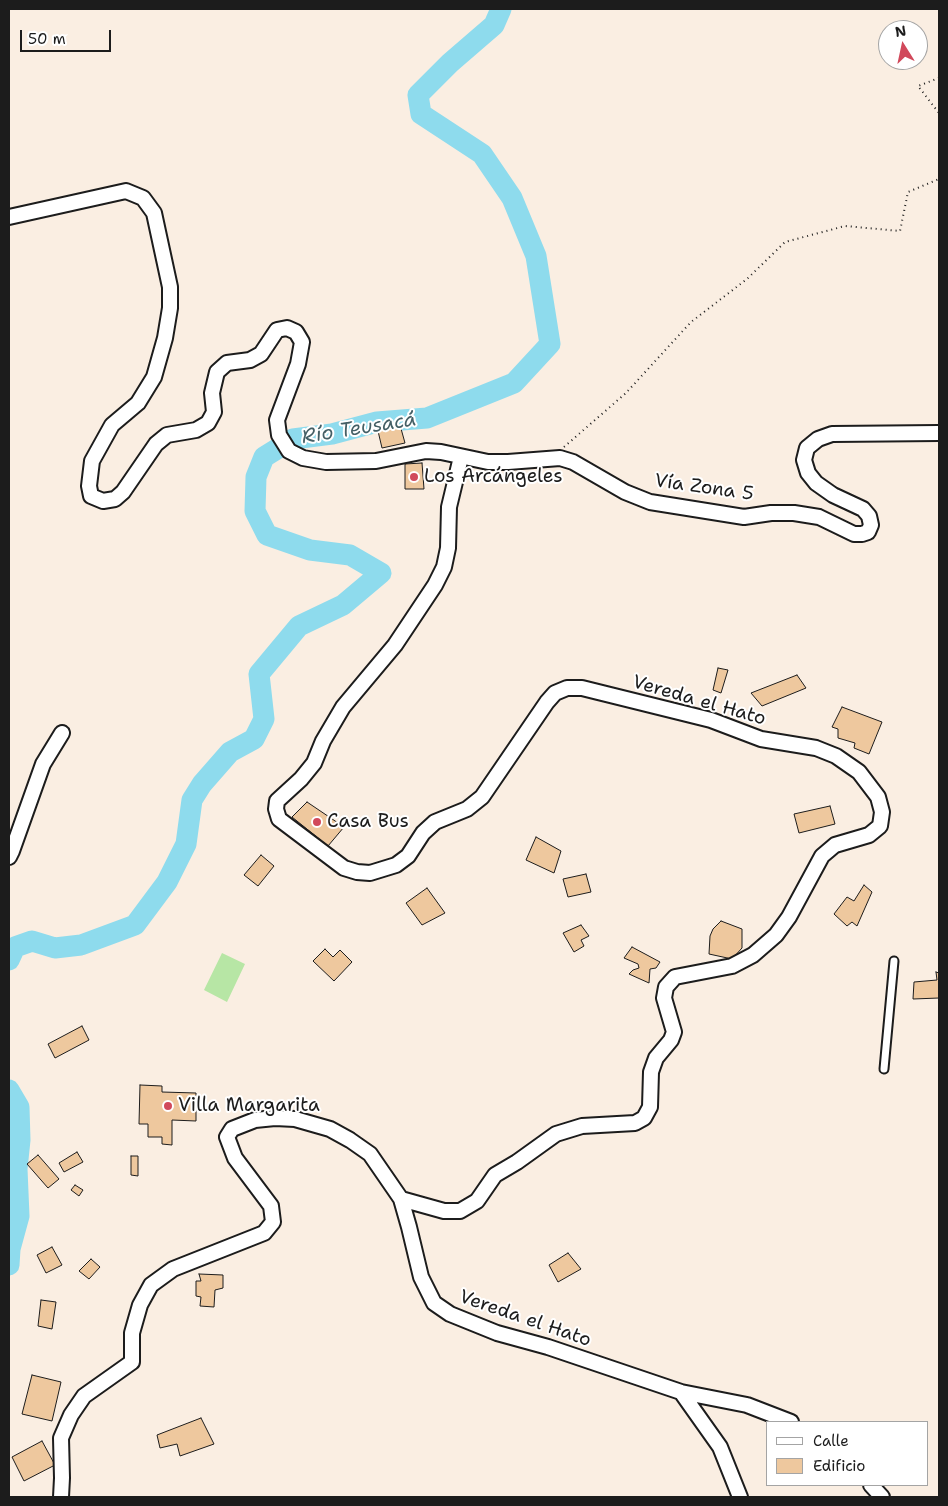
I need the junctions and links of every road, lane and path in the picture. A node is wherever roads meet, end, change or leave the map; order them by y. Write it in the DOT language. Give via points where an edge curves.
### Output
graph roads {
  1 [pos="939,78"];
  2 [pos="939,113"];
  3 [pos="939,179"];
  4 [pos="9,217"];
  5 [pos="939,432"];
  6 [pos="461,457"];
  7 [pos="549,459"];
  8 [pos="62,733"];
  9 [pos="9,857"];
  10 [pos="894,961"];
  11 [pos="884,1069"];
  12 [pos="400,1199"];
  13 [pos="680,1392"];
  14 [pos="788,1421"];
  15 [pos="872,1486"];
  16 [pos="61,1497"];
  17 [pos="740,1497"];
  18 [pos="882,1497"];
  1 -- 2 [label="path" via="918,86"];
  3 -- 7 [label="path" via="908,192 900,231 844,226 784,242 747,279 691,322 626,393"];
  4 -- 6 [label="street, Vía Zona 5" via="126,191 144,198 154,212 170,287 164,338 154,378 138,403 112,425 92,460 89,486 92,496 103,501 115,499 124,492 156,444 167,435 196,430 208,423 214,412 212,393 217,372 227,363 250,360 261,354 277,330 287,328 296,332 302,342 298,364 278,420 278,435 289,451 303,458 326,462 376,461 426,451"];
  5 -- 7 [label="street, Vía Zona 5" via="832,434 807,448 804,460 816,483 863,509 869,516 868,532 862,534 854,534 819,517 794,513 744,516 650,502 625,492 573,462"];
  6 -- 7 [label="street, Vía Zona 5" via="488,462"];
  6 -- 12 [label="street, Vereda el Hato" via="449,507 448,548 444,567 435,585 395,645 343,707 314,763 277,801 279,819 344,868 370,873 396,865 408,856 423,833 435,822 467,809 482,797 541,709 554,693 567,688 582,688 711,720 761,739 816,748 836,756 859,772 878,797 882,812 880,826 869,835 834,846 822,856 789,917 753,955 732,966 675,976 666,986 664,998 674,1032 656,1058 651,1072 650,1107 644,1118 635,1123 582,1126 556,1134 496,1175 477,1201 460,1211 444,1211"];
  8 -- 9 [label="street" via="43,764"];
  10 -- 11 [label="lane"];
  12 -- 13 [label="street, Vereda el Hato" via="421,1277 434,1303 450,1314 497,1333"];
  12 -- 16 [label="street, Vereda el Hato" via="370,1154 330,1129 295,1119 275,1118 255,1120 232,1129 227,1137 235,1158 271,1206 274,1222 264,1233 173,1269 151,1285 140,1305 132,1333 132,1362 84,1396 61,1438"];
  13 -- 14 [label="street, Vereda el Hato" via="747,1405"];
  13 -- 17 [label="street" via="720,1446"];
  15 -- 18 [label="street"];
}
